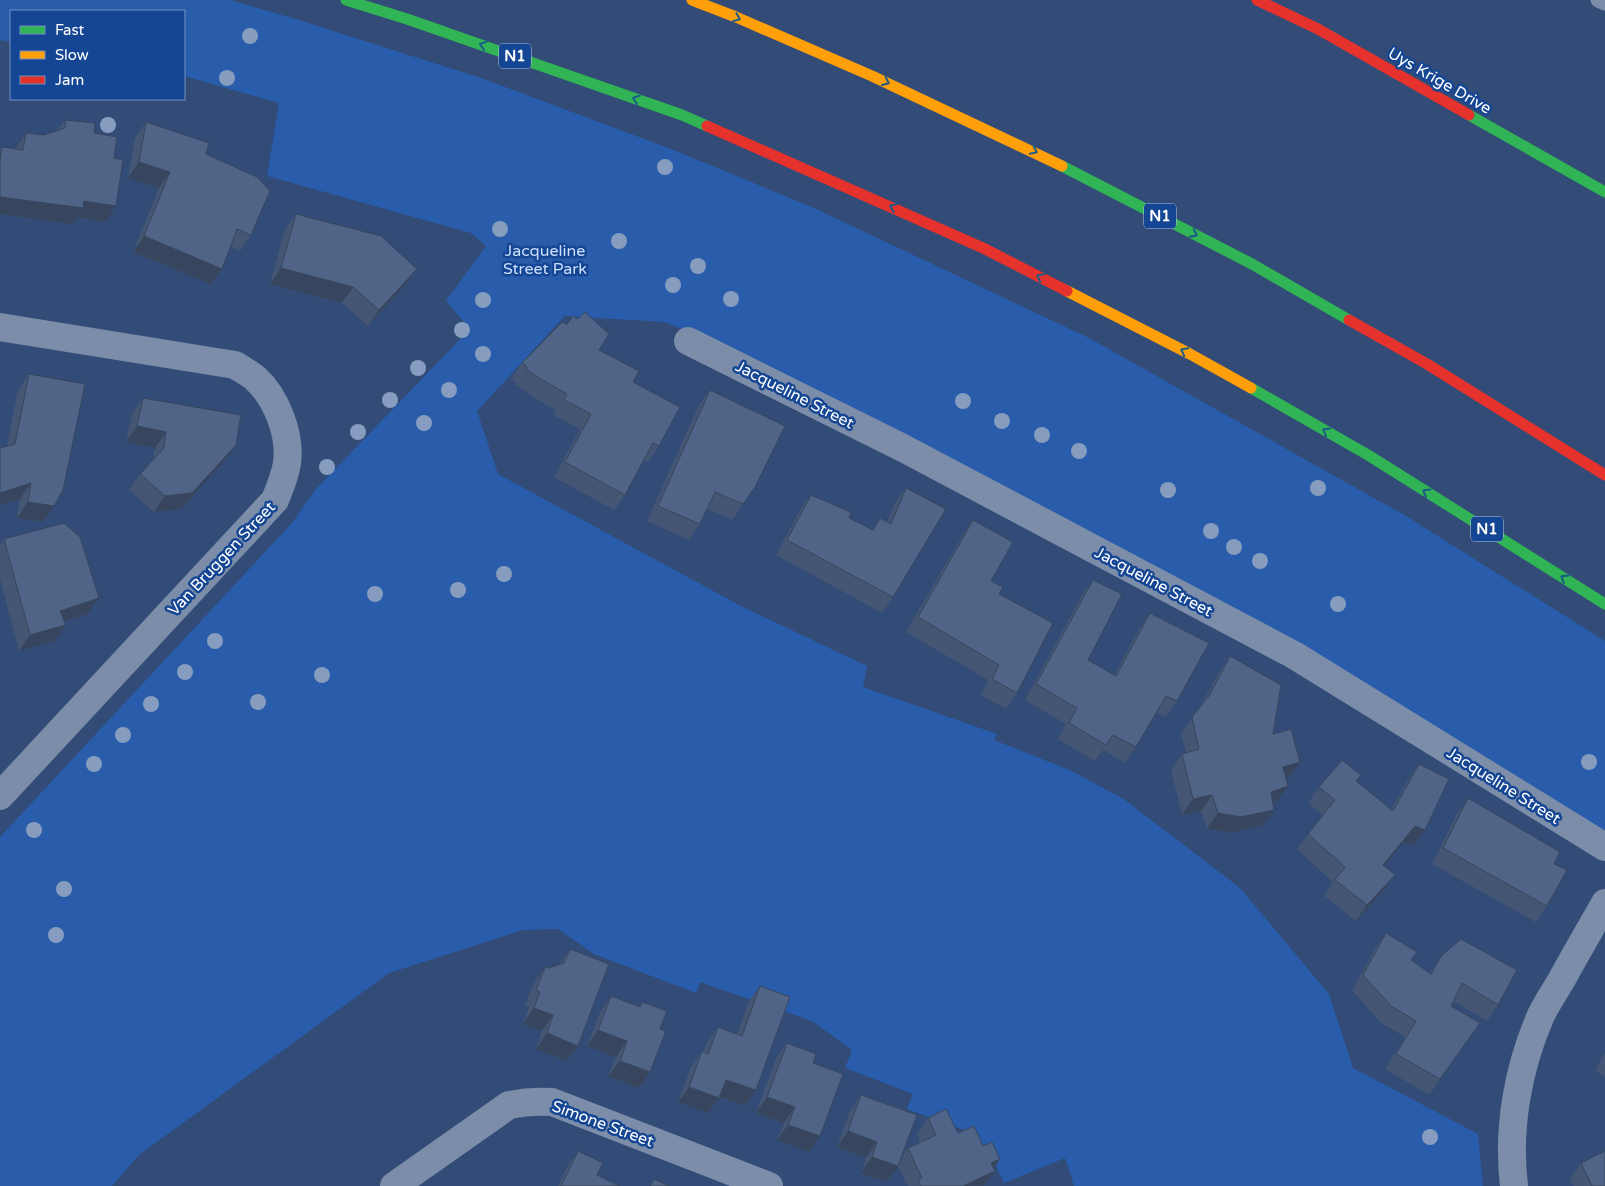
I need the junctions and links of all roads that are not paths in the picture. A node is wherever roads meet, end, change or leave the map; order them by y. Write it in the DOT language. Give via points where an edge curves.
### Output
graph roads {
  1 [pos="346,0"];
  2 [pos="692,0"];
  3 [pos="1256,0"];
  4 [pos="1598,0"];
  5 [pos="1605,4"];
  6 [pos="1605,192"];
  7 [pos="0,326"];
  8 [pos="688,341"];
  9 [pos="1605,475"];
  10 [pos="1605,604"];
  11 [pos="0,796"];
  12 [pos="1605,847"];
  13 [pos="1605,903"];
  14 [pos="394,1186"];
  15 [pos="769,1186"];
  16 [pos="1514,1186"];
  10 -- 1 [label="main road, N1, one-way" via="1368,455 1190,354 983,248 682,115"];
  2 -- 9 [label="main road, N1, one-way" via="872,76 1033,151 1252,264 1427,364"];
  3 -- 6 [label="main road, Uys Krige Drive" via="1318,29"];
  4 -- 5 [label="lane"];
  7 -- 11 [label="street, Van Bruggen Street" via="235,365 254,376 278,409 287,442 287,462 275,500"];
  8 -- 12 [label="street, Jacqueline Street" via="903,448 1294,655"];
  13 -- 16 [label="street" via="1542,1014 1530,1044 1515,1109 1512,1143"];
  14 -- 15 [label="street, Simone Street" via="509,1105 540,1101 552,1102"];
}
